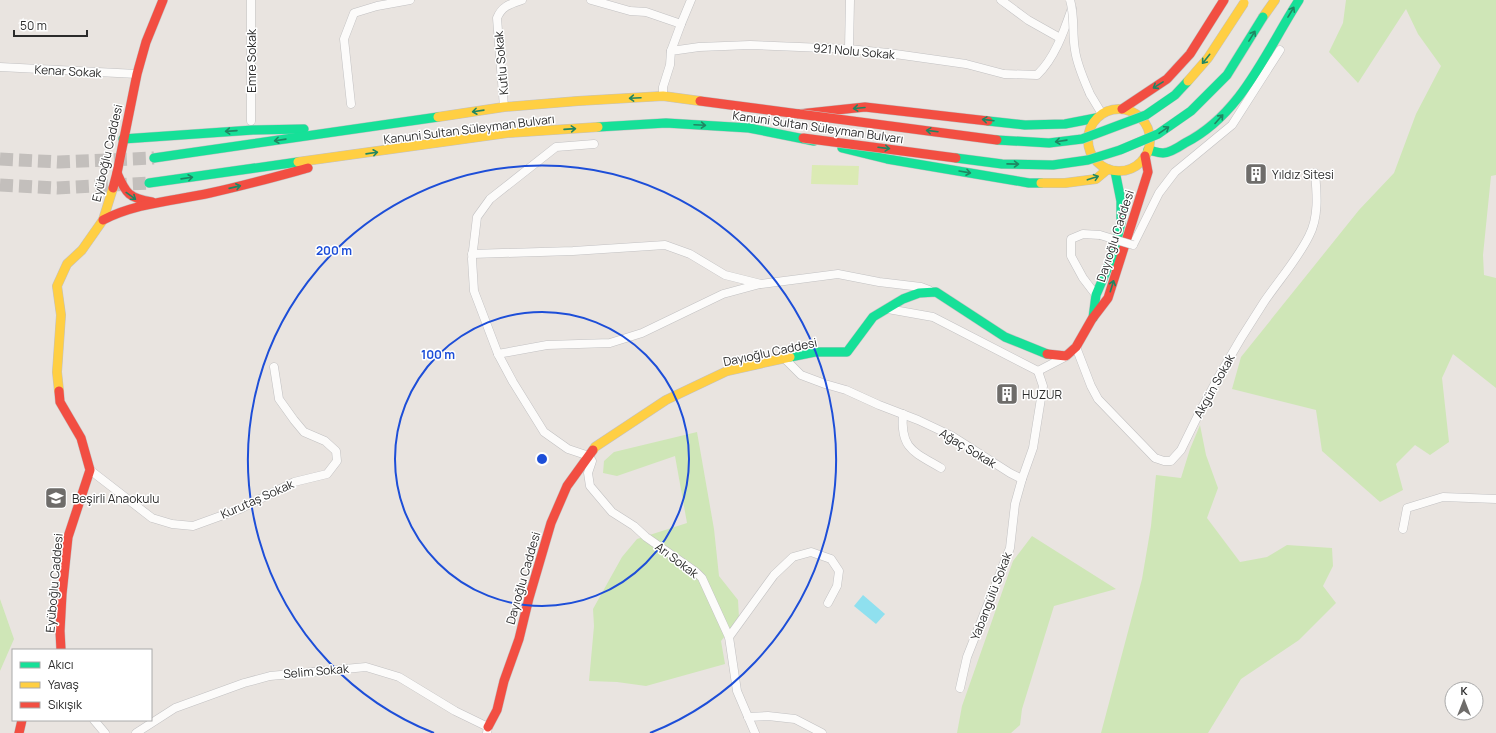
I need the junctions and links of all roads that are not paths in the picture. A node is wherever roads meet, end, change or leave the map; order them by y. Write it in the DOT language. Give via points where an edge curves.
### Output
graph roads {
  1 [pos="163,0"];
  2 [pos="252,0"];
  3 [pos="410,0"];
  4 [pos="522,0"];
  5 [pos="591,0"];
  6 [pos="691,0"];
  7 [pos="850,0"];
  8 [pos="1001,0"];
  9 [pos="1070,0"];
  10 [pos="1074,0"];
  11 [pos="1224,0"];
  12 [pos="1275,0"];
  13 [pos="1299,0"];
  14 [pos="1245,2"];
  15 [pos="681,24"];
  16 [pos="1060,38"];
  17 [pos="849,49"];
  18 [pos="1280,50"];
  19 [pos="671,52"];
  20 [pos="0,67"];
  21 [pos="137,74"];
  22 [pos="663,96"];
  23 [pos="351,104"];
  24 [pos="504,108"];
  25 [pos="1122,109"];
  26 [pos="799,114"];
  27 [pos="1099,116"];
  28 [pos="251,121"];
  29 [pos="354,129"];
  30 [pos="803,138"];
  31 [pos="123,139"];
  32 [pos="594,144"];
  33 [pos="1147,153"];
  34 [pos="355,155"];
  35 [pos="154,158"];
  36 [pos="1112,170"];
  37 [pos="116,173"];
  38 [pos="1315,173"];
  39 [pos="149,183"];
  40 [pos="157,203"];
  41 [pos="103,220"];
  42 [pos="472,254"];
  43 [pos="761,284"];
  44 [pos="936,292"];
  45 [pos="1096,295"];
  46 [pos="887,308"];
  47 [pos="1092,319"];
  48 [pos="1076,347"];
  49 [pos="498,354"];
  50 [pos="1066,356"];
  51 [pos="785,359"];
  52 [pos="274,367"];
  53 [pos="1038,371"];
  54 [pos="903,414"];
  55 [pos="589,456"];
  56 [pos="941,468"];
  57 [pos="90,470"];
  58 [pos="1022,479"];
  59 [pos="1496,499"];
  60 [pos="1403,529"];
  61 [pos="828,603"];
  62 [pos="729,637"];
  63 [pos="60,649"];
  64 [pos="960,688"];
  65 [pos="748,717"];
  66 [pos="22,721"];
  67 [pos="95,721"];
  68 [pos="488,730"];
  69 [pos="19,733"];
  70 [pos="104,733"];
  71 [pos="136,733"];
  72 [pos="755,733"];
  73 [pos="822,733"];
  1 -- 21 [label="main road, Eyüboğlu Caddesi" via="146,42"];
  2 -- 28 [label="street, Emre Sokak"];
  3 -- 23 [label="street" via="354,13 344,39"];
  4 -- 24 [label="street, Kutlu Sokak" via="507,5 497,18"];
  5 -- 15 [label="street" via="630,11 646,12"];
  6 -- 15 [label="street"];
  7 -- 17 [label="street"];
  8 -- 16 [label="street" via="1028,20"];
  9 -- 27 [label="street, bridge" via="1074,48"];
  10 -- 16 [label="street"];
  11 -- 25 [label="main road, one-way" via="1190,54 1167,79"];
  30 -- 12 [label="main road, Kanuni Sultan Süleyman Bulvarı, one-way, bridge" via="1002,164 1053,165 1088,160 1158,134 1191,111 1227,75"];
  33 -- 13 [label="main road, one-way" via="1164,153 1189,143 1214,125 1238,99"];
  14 -- 26 [label="main road, Kanuni Sultan Süleyman Bulvarı, one-way, bridge" via="1208,58 1175,95 1146,115 1082,139 1049,143 1001,140"];
  15 -- 19 [label="street"];
  16 -- 17 [label="street, 921 Nolu Sokak" via="1046,66 1037,75 1004,74 966,64"];
  17 -- 19 [label="street, 921 Nolu Sokak" via="750,45 699,47"];
  18 -- 45 [label="street, bridge" via="1232,125 1175,172 1159,192 1133,245 1100,235 1083,234 1071,239 1071,256"];
  19 -- 22 [label="street"];
  20 -- 21 [label="street, Kenar Sokak"];
  21 -- 31 [label="main road, Eyüboğlu Caddesi"];
  22 -- 24 [label="main road, Kanuni Sultan Süleyman Bulvarı, one-way"];
  22 -- 26 [label="main road, Kanuni Sultan Süleyman Bulvarı"];
  24 -- 29 [label="main road, Kanuni Sultan Süleyman Bulvarı, one-way"];
  25 -- 27 [label="main road" via="1108,110"];
  25 -- 33 [label="main road" via="1135,113 1145,123 1150,136"];
  27 -- 26 [label="main road, one-way" via="1065,124 1025,125 865,107"];
  27 -- 36 [label="main road" via="1089,130 1089,150 1097,162"];
  29 -- 31 [label="main road, one-way" via="253,130"];
  29 -- 35 [label="main road, Kanuni Sultan Süleyman Bulvarı, one-way"];
  34 -- 30 [label="main road, Kanuni Sultan Süleyman Bulvarı, one-way" via="507,133 666,124 749,128"];
  30 -- 36 [label="main road, one-way" via="887,159 1029,183 1065,183 1096,179"];
  31 -- 37 [label="main road, Eyüboğlu Caddesi"];
  32 -- 42 [label="street" via="556,147 490,199 477,217"];
  33 -- 36 [label="main road" via="1141,162 1129,169"];
  47 -- 33 [label="main road, Dayıoğlu Caddesi, one-way" via="1108,298 1148,172"];
  39 -- 34 [label="main road, Kanuni Sultan Süleyman Bulvarı, one-way"];
  40 -- 34 [label="main road, one-way" via="267,180"];
  36 -- 45 [label="main road, Dayıoğlu Caddesi" via="1121,201 1121,222 1114,253"];
  37 -- 40 [label="main road, one-way" via="124,191 135,199"];
  37 -- 41 [label="main road, Eyüboğlu Caddesi"];
  38 -- 48 [label="street, Akgün Sokak" via="1316,213 1309,236 1224,366 1181,450 1171,461 1155,458 1098,399 1090,386"];
  40 -- 41 [label="main road" via="113,214"];
  41 -- 57 [label="main road, Eyüboğlu Caddesi" via="82,250 67,264 57,286 61,315 57,372 60,402 81,438"];
  42 -- 43 [label="street" via="665,245 690,254 725,275"];
  42 -- 49 [label="street" via="474,291"];
  43 -- 44 [label="street" via="838,274 920,287"];
  43 -- 49 [label="street" via="723,294 642,333 610,343 547,345"];
  44 -- 46 [label="main road, Dayıoğlu Caddesi" via="919,293"];
  44 -- 50 [label="main road" via="1005,337 1048,354"];
  45 -- 47 [label="main road, Dayıoğlu Caddesi"];
  46 -- 51 [label="main road, Dayıoğlu Caddesi" via="873,317 847,352 815,352"];
  46 -- 53 [label="street" via="933,317"];
  47 -- 48 [label="main road, Dayıoğlu Caddesi"];
  48 -- 50 [label="main road, Dayıoğlu Caddesi"];
  49 -- 55 [label="street" via="544,432 568,449"];
  50 -- 53 [label="street"];
  51 -- 54 [label="street, Ağaç Sokak" via="801,374"];
  51 -- 55 [label="main road, Dayıoğlu Caddesi" via="727,371 666,400 595,446"];
  52 -- 57 [label="street, Kurutaş Sokak" via="279,398 294,420 304,432 325,442 336,451 337,461 327,474 294,482 240,509 193,526 172,524 152,518"];
  53 -- 58 [label="street" via="1043,386 1033,448"];
  54 -- 56 [label="street" via="905,442 913,452"];
  54 -- 58 [label="street, Ağaç Sokak" via="952,436"];
  55 -- 62 [label="street, Arı Sokak" via="592,461 588,474 590,486 612,512 702,578"];
  55 -- 68 [label="main road, Dayıoğlu Caddesi" via="567,486 551,523 519,638 504,681 498,710"];
  57 -- 63 [label="main road, Eyüboğlu Caddesi" via="68,537"];
  58 -- 64 [label="street, Yabangülü Sokak" via="1015,504 1010,548 967,657"];
  59 -- 60 [label="street" via="1443,497 1407,508"];
  61 -- 62 [label="street" via="837,586 839,571 831,559 811,552 792,557 774,575"];
  62 -- 65 [label="street, Arı Sokak" via="737,691"];
  65 -- 72 [label="street, Arı Sokak"];
  65 -- 73 [label="street" via="795,719"];
  66 -- 69 [label="main road"];
  67 -- 70 [label="street"];
  68 -- 71 [label="street, Selim Sokak" via="399,677 366,667 270,676 244,683 175,708"];
}
